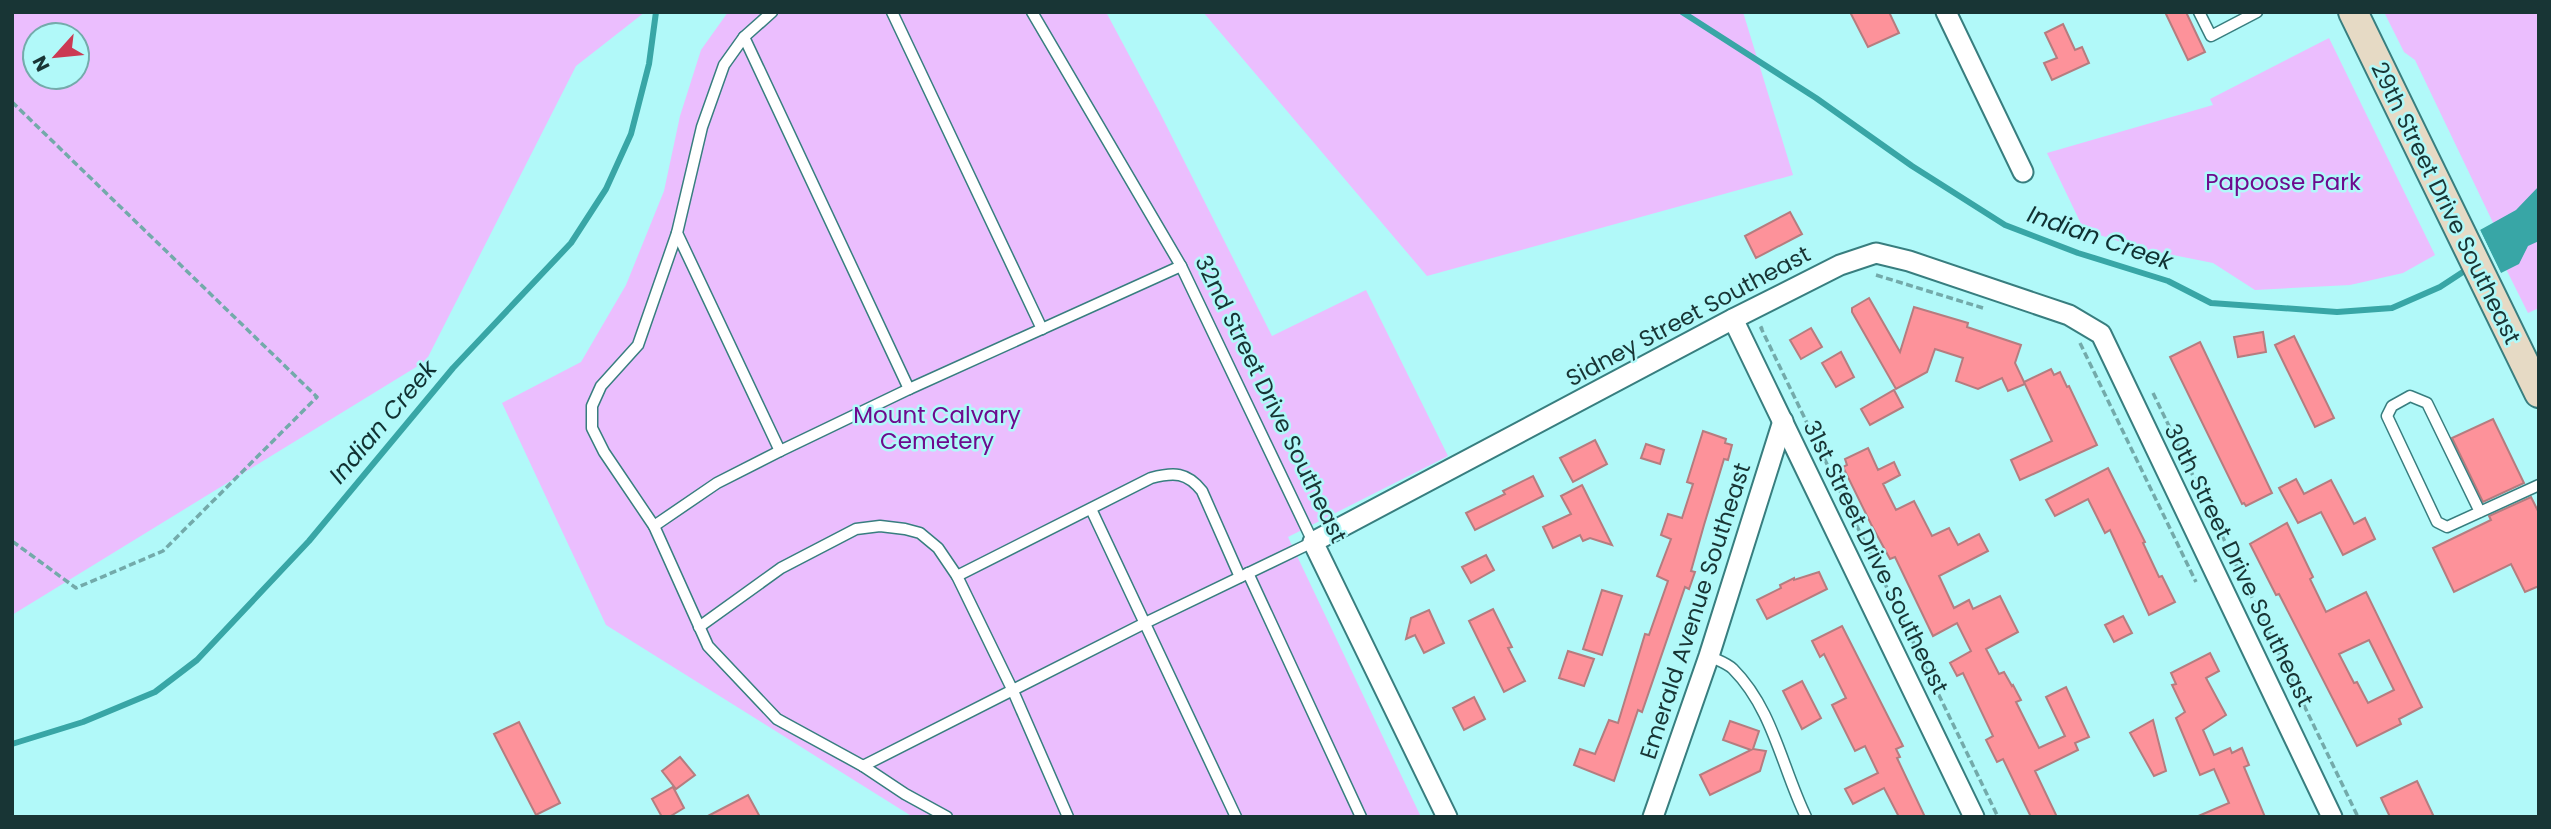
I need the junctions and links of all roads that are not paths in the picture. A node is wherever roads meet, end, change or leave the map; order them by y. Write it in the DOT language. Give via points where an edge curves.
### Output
graph roads {
  1 [pos="772,12"];
  2 [pos="892,12"];
  3 [pos="1032,12"];
  4 [pos="1945,12"];
  5 [pos="2199,12"];
  6 [pos="2257,12"];
  7 [pos="2353,12"];
  8 [pos="744,37"];
  9 [pos="2023,172"];
  10 [pos="677,233"];
  11 [pos="1181,266"];
  12 [pos="1733,319"];
  13 [pos="1042,329"];
  14 [pos="2101,334"];
  15 [pos="909,389"];
  16 [pos="2539,393"];
  17 [pos="1783,421"];
  18 [pos="780,451"];
  19 [pos="2539,485"];
  20 [pos="1091,509"];
  21 [pos="2480,512"];
  22 [pos="654,526"];
  23 [pos="1313,542"];
  24 [pos="1244,575"];
  25 [pos="957,576"];
  26 [pos="1143,624"];
  27 [pos="699,626"];
  28 [pos="1709,656"];
  29 [pos="1013,691"];
  30 [pos="863,766"];
  31 [pos="947,817"];
  32 [pos="1068,817"];
  33 [pos="1236,817"];
  34 [pos="1362,817"];
  35 [pos="1447,817"];
  36 [pos="1653,817"];
  37 [pos="1806,817"];
  38 [pos="1974,817"];
  39 [pos="2332,817"];
  1 -- 8 [label="lane"];
  2 -- 13 [label="lane"];
  3 -- 11 [label="lane, 32nd Street Drive Southeast"];
  4 -- 9 [label="street"];
  5 -- 6 [label="lane" via="2211,36"];
  7 -- 16 [label="main road, 29th Street Drive Southeast"];
  8 -- 10 [label="lane" via="724,65 702,127"];
  8 -- 15 [label="lane"];
  10 -- 18 [label="lane"];
  10 -- 22 [label="lane" via="638,345 601,386 592,406 592,428 604,452"];
  11 -- 13 [label="lane"];
  11 -- 23 [label="lane, 32nd Street Drive Southeast"];
  12 -- 14 [label="street, Sidney Street Southeast" via="1840,265 1875,253 2069,315"];
  12 -- 17 [label="street, 31st Street Drive Southeast"];
  12 -- 23 [label="street, Sidney Street Southeast"];
  13 -- 15 [label="lane"];
  14 -- 39 [label="street, 30th Street Drive Southeast"];
  15 -- 18 [label="lane"];
  17 -- 28 [label="street, Emerald Avenue Southeast"];
  17 -- 38 [label="street, 31st Street Drive Southeast"];
  18 -- 22 [label="lane" via="717,483"];
  19 -- 21 [label="lane"];
  20 -- 24 [label="lane" via="1151,478 1185,475 1202,491"];
  20 -- 25 [label="lane"];
  20 -- 26 [label="lane"];
  21 -- 21 [label="lane" via="2427,403 2410,396 2392,406 2387,416 2437,522 2448,527"];
  22 -- 27 [label="lane"];
  23 -- 24 [label="lane"];
  23 -- 35 [label="street, 32nd Street Drive Southeast"];
  24 -- 26 [label="lane"];
  24 -- 34 [label="lane"];
  25 -- 27 [label="lane" via="938,548 920,533 880,526 856,529 781,568"];
  25 -- 29 [label="lane"];
  26 -- 29 [label="lane"];
  26 -- 33 [label="lane"];
  27 -- 30 [label="lane" via="708,646 777,719"];
  28 -- 36 [label="street, Emerald Avenue Southeast"];
  28 -- 37 [label="lane" via="1732,667 1751,691 1769,721"];
  29 -- 30 [label="lane"];
  29 -- 32 [label="lane"];
  30 -- 31 [label="lane"];
}
